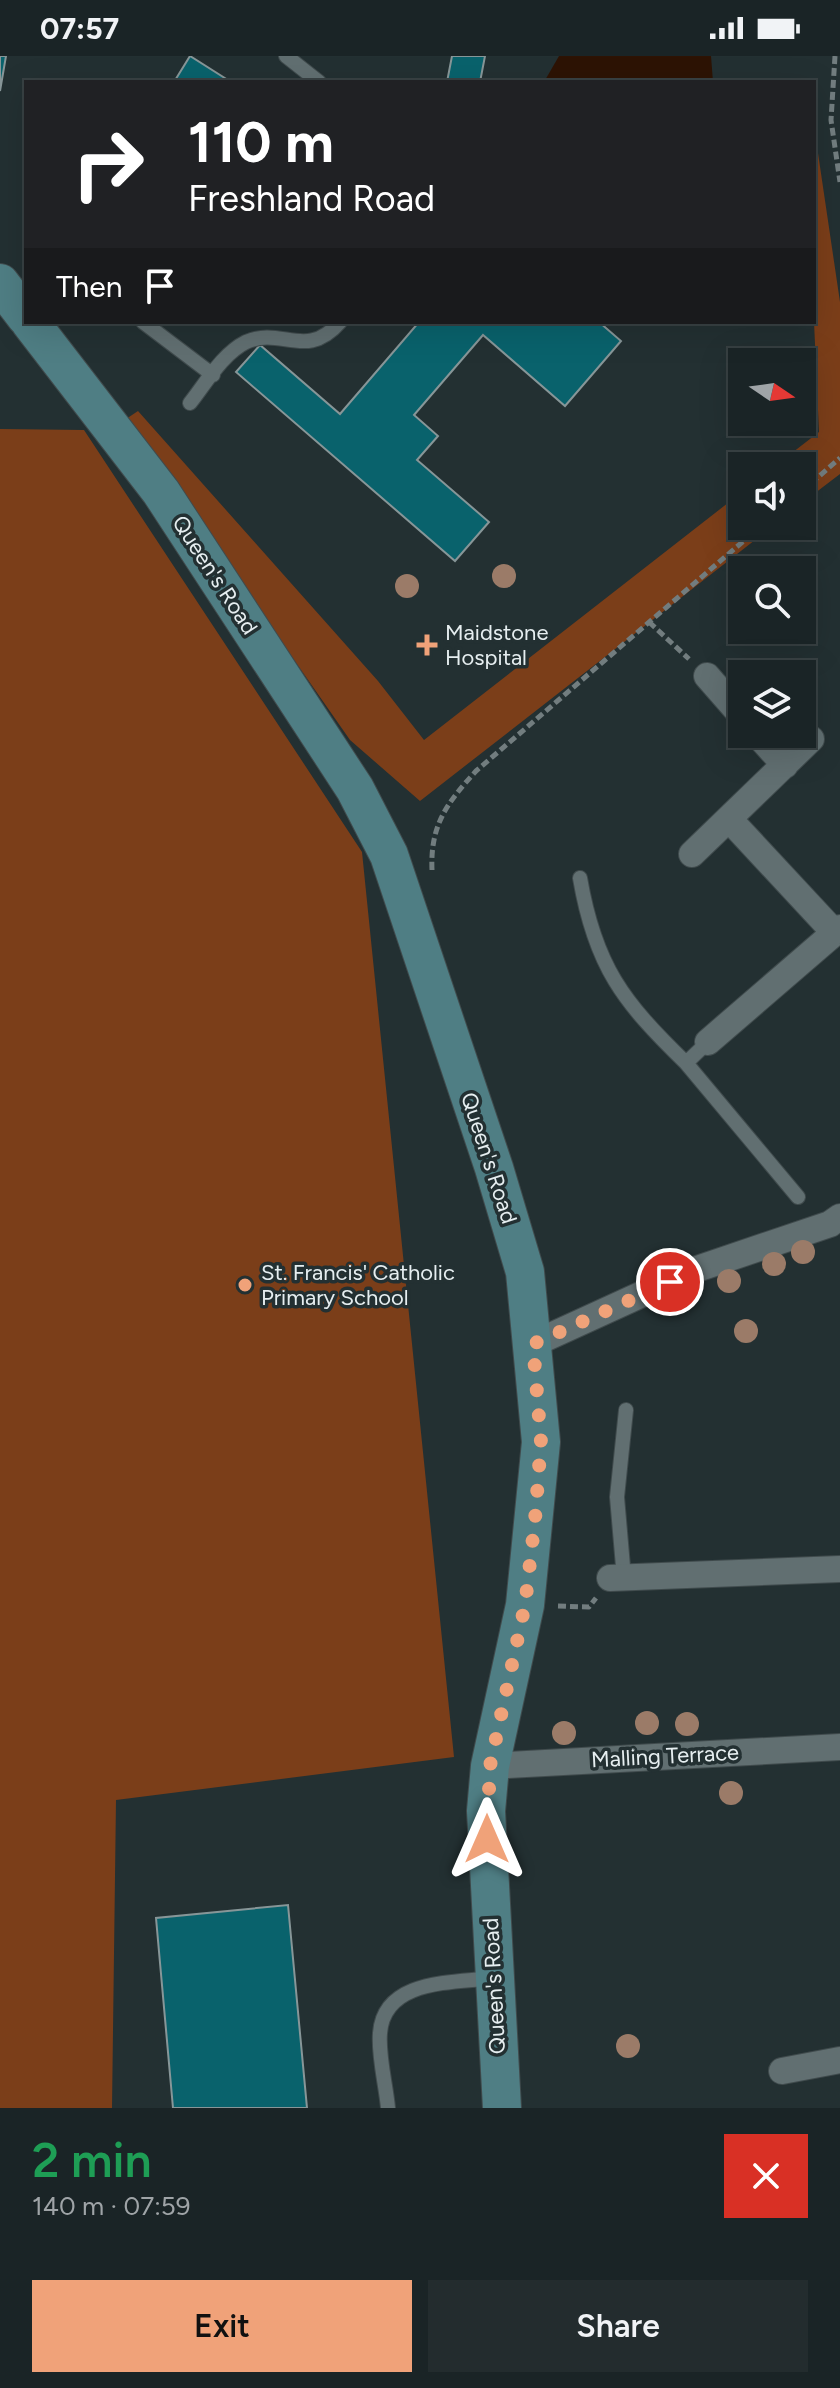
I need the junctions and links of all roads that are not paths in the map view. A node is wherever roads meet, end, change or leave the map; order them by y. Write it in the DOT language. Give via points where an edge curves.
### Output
graph roads {
  1 [pos="286,56"];
  2 [pos="316,80"];
  3 [pos="0,283"];
  4 [pos="24,314"];
  5 [pos="32,324"];
  6 [pos="146,324"];
  7 [pos="338,324"];
  8 [pos="213,375"];
  9 [pos="190,403"];
  10 [pos="707,676"];
  11 [pos="728,700"];
  12 [pos="770,748"];
  13 [pos="802,748"];
  14 [pos="785,765"];
  15 [pos="729,819"];
  16 [pos="692,854"];
  17 [pos="580,878"];
  18 [pos="837,930"];
  19 [pos="708,1042"];
  20 [pos="686,1063"];
  21 [pos="798,1197"];
  22 [pos="840,1217"];
  23 [pos="533,1344"];
  24 [pos="626,1410"];
  25 [pos="840,1569"];
  26 [pos="617,1578"];
  27 [pos="840,1747"];
  28 [pos="490,1766"];
  29 [pos="493,1978"];
  30 [pos="840,2060"];
  31 [pos="782,2071"];
  32 [pos="388,2108"];
  33 [pos="502,2108"];
  1 -- 2 [label="lane"];
  3 -- 4 [label="street"];
  5 -- 23 [label="street, Queen's Road" via="161,492 355,789 389,855 525,1272"];
  6 -- 8 [label="lane"];
  7 -- 8 [label="lane" via="307,344 250,340 232,350"];
  8 -- 9 [label="lane"];
  10 -- 11 [label="street"];
  12 -- 14 [label="street"];
  13 -- 14 [label="street"];
  14 -- 15 [label="street"];
  15 -- 16 [label="street"];
  15 -- 18 [label="street"];
  17 -- 20 [label="lane" via="593,939 608,970 652,1030"];
  18 -- 19 [label="street"];
  19 -- 20 [label="lane"];
  20 -- 21 [label="lane"];
  22 -- 23 [label="street" via="697,1269"];
  23 -- 28 [label="street, Queen's Road" via="541,1442 525,1605"];
  24 -- 26 [label="lane" via="617,1497"];
  25 -- 26 [label="street"];
  27 -- 28 [label="street, Malling Terrace"];
  28 -- 29 [label="street, Queen's Road" via="486,1811"];
  29 -- 32 [label="lane" via="414,1988 396,1998 380,2034"];
  29 -- 33 [label="street, Queen's Road"];
  30 -- 31 [label="street"];
}
